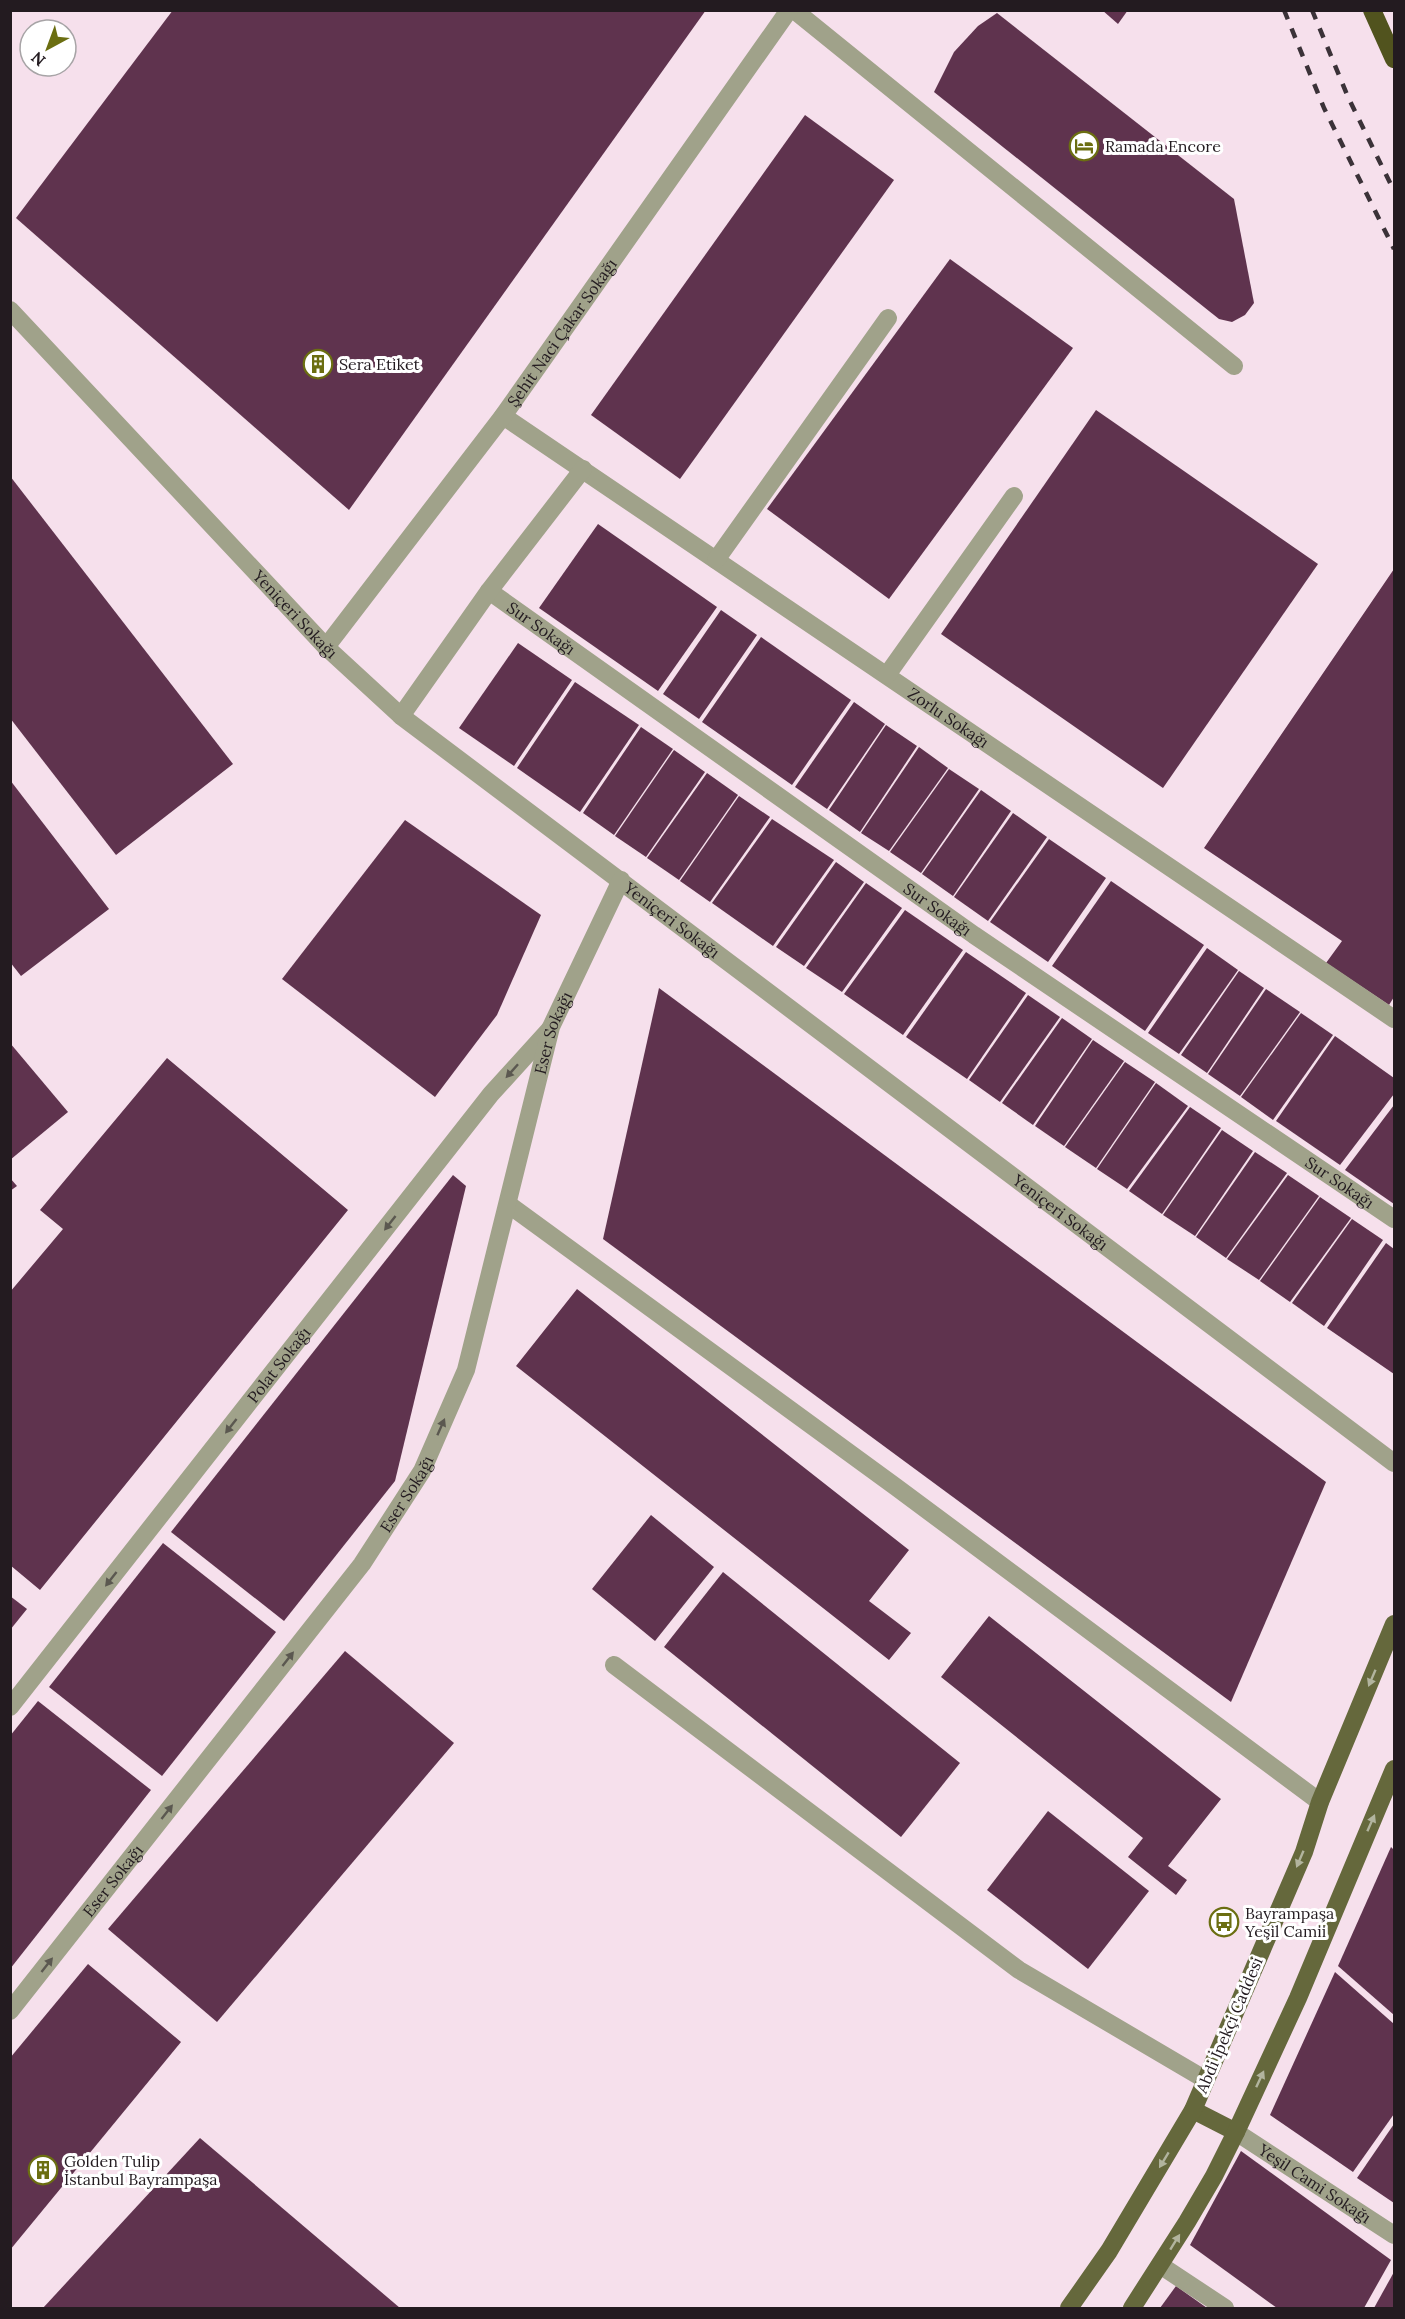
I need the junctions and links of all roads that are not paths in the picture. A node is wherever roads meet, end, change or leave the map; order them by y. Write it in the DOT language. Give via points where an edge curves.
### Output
graph roads {
  1 [pos="789,10"];
  2 [pos="794,10"];
  3 [pos="1372,10"];
  4 [pos="1395,58"];
  5 [pos="10,310"];
  6 [pos="888,318"];
  7 [pos="1234,366"];
  8 [pos="503,416"];
  9 [pos="583,469"];
  10 [pos="1014,496"];
  11 [pos="716,560"];
  12 [pos="489,591"];
  13 [pos="326,647"];
  14 [pos="887,675"];
  15 [pos="400,716"];
  16 [pos="621,880"];
  17 [pos="1395,1019"];
  18 [pos="551,1027"];
  19 [pos="508,1204"];
  20 [pos="1395,1219"];
  21 [pos="1395,1463"];
  22 [pos="1395,1624"];
  23 [pos="614,1665"];
  24 [pos="10,1707"];
  25 [pos="1395,1769"];
  26 [pos="1389,1800"];
  27 [pos="1320,1802"];
  28 [pos="10,2011"];
  29 [pos="1206,2080"];
  30 [pos="1193,2110"];
  31 [pos="1236,2132"];
  32 [pos="1395,2235"];
  33 [pos="1160,2265"];
  34 [pos="1070,2308"];
  35 [pos="1132,2308"];
  36 [pos="1225,2308"];
  1 -- 8 [label="street, Şehit Naci Çakar Sokağı"];
  2 -- 7 [label="street"];
  3 -- 4 [label="highway"];
  5 -- 13 [label="street, Yeniçeri Sokağı"];
  6 -- 11 [label="street"];
  8 -- 9 [label="street, Zorlu Sokağı"];
  8 -- 13 [label="street, Şehit Naci Çakar Sokağı"];
  9 -- 11 [label="street, Zorlu Sokağı"];
  9 -- 12 [label="street"];
  10 -- 14 [label="street"];
  11 -- 14 [label="street, Zorlu Sokağı"];
  12 -- 15 [label="street"];
  12 -- 20 [label="street, Sur Sokağı" via="974,935"];
  13 -- 15 [label="street, Yeniçeri Sokağı"];
  14 -- 17 [label="street, Zorlu Sokağı"];
  15 -- 16 [label="street, Yeniçeri Sokağı"];
  16 -- 18 [label="street, Eser Sokağı"];
  16 -- 21 [label="street, Yeniçeri Sokağı"];
  18 -- 19 [label="street, Eser Sokağı"];
  18 -- 24 [label="street, Polat Sokağı, one-way" via="491,1094"];
  19 -- 27 [label="street"];
  28 -- 19 [label="street, Eser Sokağı, one-way" via="362,1564 422,1471 466,1370"];
  22 -- 27 [label="main road, Abdi İpekçi Caddesi, one-way"];
  23 -- 29 [label="street" via="1019,1970"];
  25 -- 26 [label="main road"];
  31 -- 26 [label="main road, one-way"];
  27 -- 29 [label="main road, Abdi İpekçi Caddesi, one-way" via="1304,1852"];
  29 -- 30 [label="main road, Abdi İpekçi Caddesi"];
  30 -- 31 [label="main road"];
  30 -- 34 [label="main road, Abdi İpekçi Caddesi, one-way" via="1122,2231"];
  31 -- 32 [label="street, Yeşil Cami Sokağı"];
  33 -- 31 [label="main road, one-way"];
  33 -- 35 [label="main road"];
  33 -- 36 [label="street"];
}
